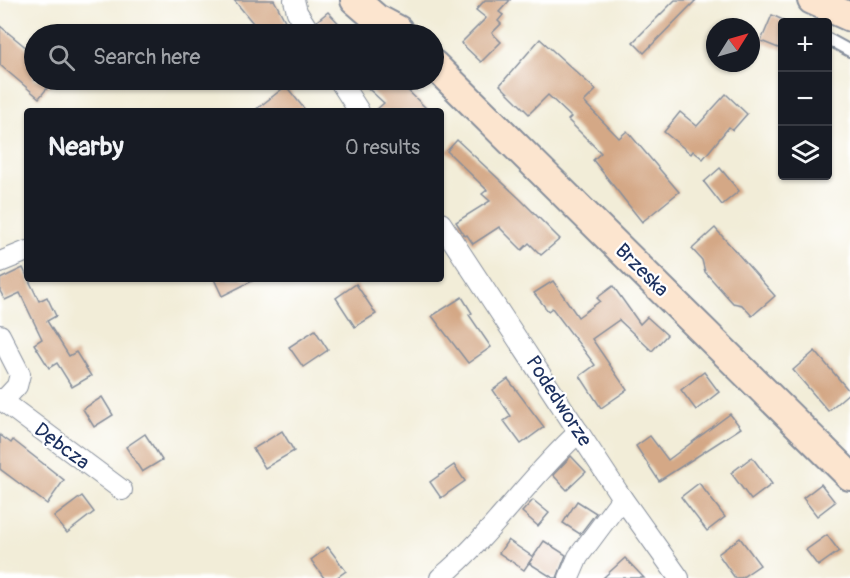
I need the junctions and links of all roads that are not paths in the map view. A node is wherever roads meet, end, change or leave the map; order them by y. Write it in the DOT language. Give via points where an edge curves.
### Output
graph roads {
  1 [pos="355,0"];
  2 [pos="375,0"];
  3 [pos="298,4"];
  4 [pos="307,24"];
  5 [pos="386,24"];
  6 [pos="394,24"];
  7 [pos="832,41"];
  8 [pos="850,51"];
  9 [pos="444,75"];
  10 [pos="343,90"];
  11 [pos="352,108"];
  12 [pos="444,228"];
  13 [pos="24,252"];
  14 [pos="0,262"];
  15 [pos="0,335"];
  16 [pos="2,400"];
  17 [pos="579,432"];
  18 [pos="849,474"];
  19 [pos="122,490"];
  20 [pos="622,498"];
  21 [pos="440,578"];
  22 [pos="569,578"];
  23 [pos="679,578"];
  1 -- 5 [label="main road"];
  2 -- 6 [label="main road"];
  3 -- 4 [label="street"];
  7 -- 8 [label="lane"];
  9 -- 18 [label="main road, Brzeska"];
  10 -- 11 [label="street"];
  12 -- 17 [label="street, Podedworze"];
  13 -- 14 [label="street"];
  15 -- 16 [label="street, Dębcza" via="20,374 17,386"];
  16 -- 19 [label="street, Dębcza"];
  17 -- 20 [label="street, Podedworze"];
  17 -- 21 [label="street"];
  20 -- 22 [label="street" via="578,557"];
  20 -- 23 [label="street, Podedworze"];
}
